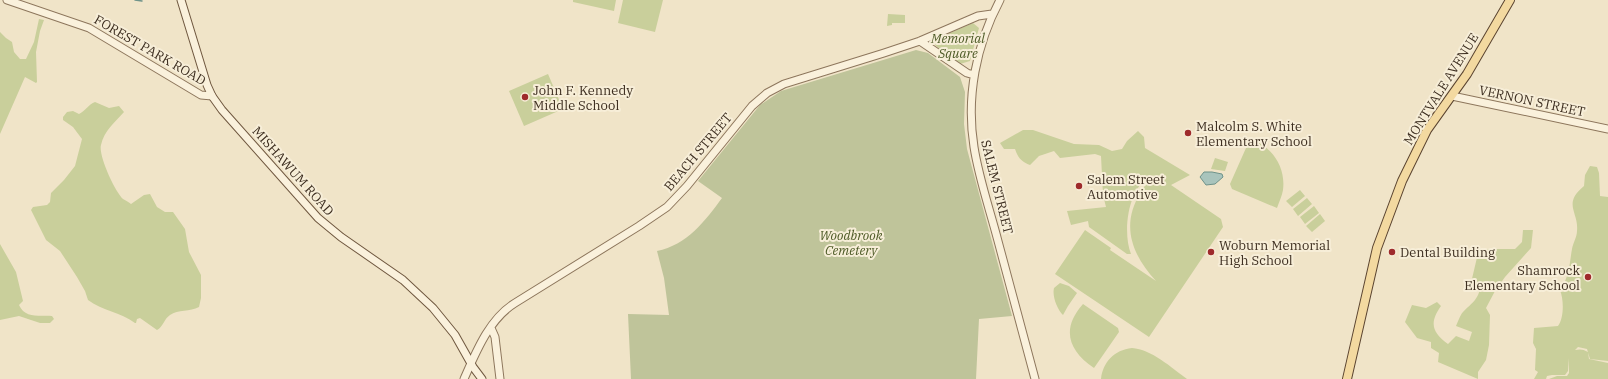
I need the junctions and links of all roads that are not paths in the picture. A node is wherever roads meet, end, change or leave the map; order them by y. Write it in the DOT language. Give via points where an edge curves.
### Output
graph roads {
  1 [pos="7,0"];
  2 [pos="181,0"];
  3 [pos="1000,0"];
  4 [pos="1510,0"];
  5 [pos="992,14"];
  6 [pos="920,41"];
  7 [pos="974,75"];
  8 [pos="212,96"];
  9 [pos="1452,96"];
  10 [pos="1608,129"];
  11 [pos="491,328"];
  12 [pos="471,364"];
  13 [pos="464,379"];
  14 [pos="482,379"];
  15 [pos="500,379"];
  16 [pos="1035,379"];
  17 [pos="1347,379"];
  1 -- 8 [label="street, FOREST PARK ROAD" via="87,27 202,95"];
  2 -- 8 [label="street, MISHAWUM ROAD"];
  3 -- 5 [label="street, SALEM STREET"];
  4 -- 9 [label="main road, MONTVALE AVENUE"];
  5 -- 6 [label="street, BEACH STREET" via="978,16"];
  5 -- 7 [label="street, SALEM STREET"];
  6 -- 7 [label="street" via="967,74"];
  6 -- 11 [label="street, BEACH STREET" via="784,84 767,93 752,106 688,186 667,207 510,306 498,316"];
  7 -- 16 [label="street, SALEM STREET" via="971,120 976,160"];
  8 -- 12 [label="street, MISHAWUM ROAD" via="318,218 403,280 433,308 455,335"];
  9 -- 10 [label="street, VERNON STREET"];
  9 -- 17 [label="main road, MONTVALE AVENUE" via="1419,144 1382,232"];
  11 -- 12 [label="street, BEACH STREET"];
  11 -- 15 [label="street" via="495,337"];
  12 -- 13 [label="street, BEACH STREET"];
  12 -- 14 [label="street, MISHAWUM ROAD"];
}
